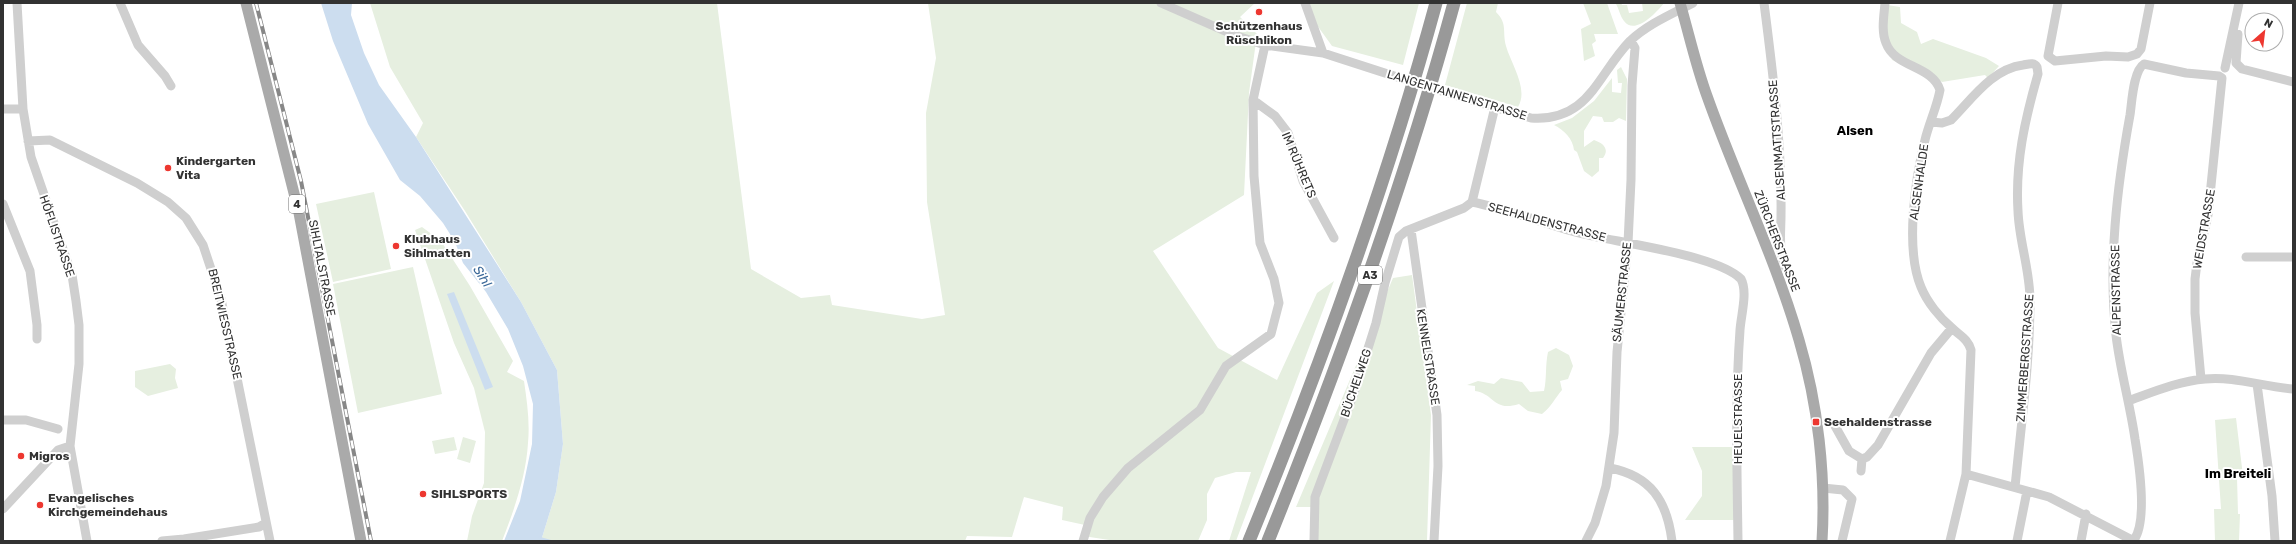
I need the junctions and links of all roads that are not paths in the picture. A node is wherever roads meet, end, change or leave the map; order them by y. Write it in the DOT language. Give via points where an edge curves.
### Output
graph roads {
  1 [pos="17,3"];
  2 [pos="120,3"];
  3 [pos="246,3"];
  4 [pos="1161,3"];
  5 [pos="1305,3"];
  6 [pos="1436,3"];
  7 [pos="1454,3"];
  8 [pos="1693,3"];
  9 [pos="1764,3"];
  10 [pos="1885,3"];
  11 [pos="2058,3"];
  12 [pos="2150,3"];
  13 [pos="2239,3"];
  14 [pos="1681,5"];
  15 [pos="2234,32"];
  16 [pos="1631,41"];
  17 [pos="1265,45"];
  18 [pos="1323,53"];
  19 [pos="2144,64"];
  20 [pos="2225,68"];
  21 [pos="2293,82"];
  22 [pos="171,86"];
  23 [pos="1253,100"];
  24 [pos="1495,107"];
  25 [pos="3,109"];
  26 [pos="23,109"];
  27 [pos="1931,122"];
  28 [pos="28,141"];
  29 [pos="1472,202"];
  30 [pos="3,204"];
  31 [pos="1411,230"];
  32 [pos="1334,238"];
  33 [pos="1628,243"];
  34 [pos="2246,257"];
  35 [pos="2293,257"];
  36 [pos="1791,275"];
  37 [pos="1743,296"];
  38 [pos="1952,328"];
  39 [pos="37,339"];
  40 [pos="2201,379"];
  41 [pos="2257,384"];
  42 [pos="2293,389"];
  43 [pos="2128,401"];
  44 [pos="3,420"];
  45 [pos="1835,426"];
  46 [pos="58,429"];
  47 [pos="70,446"];
  48 [pos="1862,459"];
  49 [pos="1610,468"];
  50 [pos="1861,471"];
  51 [pos="1966,474"];
  52 [pos="2015,487"];
  53 [pos="1823,488"];
  54 [pos="2027,491"];
  55 [pos="3,509"];
  56 [pos="2086,514"];
  57 [pos="266,523"];
  58 [pos="87,541"];
  59 [pos="162,541"];
  60 [pos="270,541"];
  61 [pos="361,541"];
  62 [pos="1083,541"];
  63 [pos="1249,541"];
  64 [pos="1268,541"];
  65 [pos="1314,541"];
  66 [pos="1434,541"];
  67 [pos="1586,541"];
  68 [pos="1672,541"];
  69 [pos="1738,541"];
  70 [pos="1822,541"];
  71 [pos="1842,541"];
  72 [pos="1950,541"];
  73 [pos="2017,541"];
  74 [pos="2081,541"];
  75 [pos="2134,541"];
  76 [pos="2275,541"];
  1 -- 26 [label="street, HÖFLISTRASSE"];
  2 -- 22 [label="street" via="138,45"];
  3 -- 61 [label="main road, SIHLTALSTRASSE / 4" via="299,213"];
  4 -- 17 [label="street, LANGENTANNENSTRASSE" via="1234,35"];
  5 -- 18 [label="street"];
  6 -- 63 [label="highway, A3" via="1396,139 1350,278 1300,414"];
  7 -- 64 [label="highway, A3" via="1416,134 1364,292"];
  8 -- 14 [label="street, LANGENTANNENSTRASSE"];
  9 -- 36 [label="street, ALSENMATTSTRASSE" via="1782,185 1782,250"];
  10 -- 27 [label="street, ALSENHALDE" via="1884,32 1889,50 1896,58 1932,77 1938,84 1939,96"];
  11 -- 12 [label="street" via="2048,56 2054,61 2106,56 2128,57 2138,54"];
  13 -- 15 [label="street"];
  14 -- 16 [label="street, LANGENTANNENSTRASSE"];
  14 -- 53 [label="main road, ZÜRCHERSTRASSE" via="1707,97 1779,280 1800,341 1816,422"];
  15 -- 20 [label="street"];
  15 -- 21 [label="street" via="2239,38 2236,63 2242,69"];
  16 -- 24 [label="street, LANGENTANNENSTRASSE" via="1592,93 1579,106 1567,113 1544,119 1531,118"];
  16 -- 33 [label="street, SÄUMERSTRASSE" via="1635,48"];
  17 -- 18 [label="street, LANGENTANNENSTRASSE"];
  17 -- 23 [label="street"];
  18 -- 24 [label="street, LANGENTANNENSTRASSE, bridge"];
  19 -- 40 [label="street, WEIDSTRASSE" via="2222,78 2208,215 2195,279 2195,313"];
  19 -- 43 [label="street, ALPENSTRASSE" via="2137,74 2116,206 2116,336"];
  23 -- 32 [label="street, IM RÜHRETS" via="1274,116 1288,133 1303,181"];
  23 -- 62 [label="street" via="1254,176 1260,243 1274,279 1279,303 1272,334 1226,366 1200,410 1128,468 1103,497 1090,518"];
  24 -- 29 [label="street, SEEHALDENSTRASSE"];
  25 -- 26 [label="street"];
  26 -- 28 [label="street, HÖFLISTRASSE"];
  27 -- 38 [label="street, ALSENHALDE" via="1919,168 1915,196 1915,258 1921,288"];
  27 -- 52 [label="street, ZIMMERBERGSTRASSE" via="1942,123 1951,120 1997,73 2010,66 2035,64 2038,74 2024,120 2017,171 2018,212 2028,269 2030,300"];
  28 -- 47 [label="street, HÖFLISTRASSE" via="43,196 72,275 76,301 79,364"];
  28 -- 57 [label="street, BREITWIESSTRASSE" via="50,140 137,183 168,202 192,226 212,266 221,299"];
  29 -- 31 [label="street, SEEHALDENSTRASSE" via="1464,208"];
  29 -- 33 [label="street, SEEHALDENSTRASSE" via="1508,210 1573,231"];
  30 -- 39 [label="street" via="30,271"];
  31 -- 65 [label="street, BÜCHELWEG" via="1399,237 1354,393 1315,497"];
  31 -- 66 [label="street, KENNELSTRASSE" via="1437,415"];
  33 -- 37 [label="street, SEEHALDENSTRASSE" via="1687,256 1733,273 1743,282"];
  33 -- 49 [label="street, SÄUMERSTRASSE" via="1617,352"];
  34 -- 35 [label="street"];
  37 -- 69 [label="street, HEUELSTRASSE" via="1737,411"];
  38 -- 48 [label="street" via="1931,353 1878,445"];
  38 -- 51 [label="street" via="1965,338 1971,350"];
  40 -- 41 [label="street" via="2224,379"];
  40 -- 43 [label="street" via="2183,382"];
  41 -- 42 [label="street"];
  41 -- 76 [label="street" via="2272,496"];
  43 -- 75 [label="street, ALPENSTRASSE" via="2136,448 2141,510 2139,531"];
  44 -- 46 [label="street" via="26,420"];
  45 -- 48 [label="street" via="1849,451"];
  47 -- 55 [label="street" via="58,450"];
  47 -- 58 [label="street, HÖFLISTRASSE"];
  48 -- 50 [label="street"];
  49 -- 67 [label="street, SÄUMERSTRASSE" via="1600,506"];
  49 -- 68 [label="street" via="1640,478 1653,489 1664,510"];
  51 -- 52 [label="street"];
  51 -- 72 [label="street"];
  52 -- 54 [label="street"];
  53 -- 70 [label="main road, ZÜRCHERSTRASSE"];
  53 -- 71 [label="street" via="1843,490 1852,499"];
  54 -- 56 [label="street" via="2049,497"];
  54 -- 73 [label="street"];
  56 -- 74 [label="street"];
  56 -- 75 [label="street"];
  57 -- 59 [label="street" via="184,540"];
  57 -- 60 [label="street, BREITWIESSTRASSE"];
}
